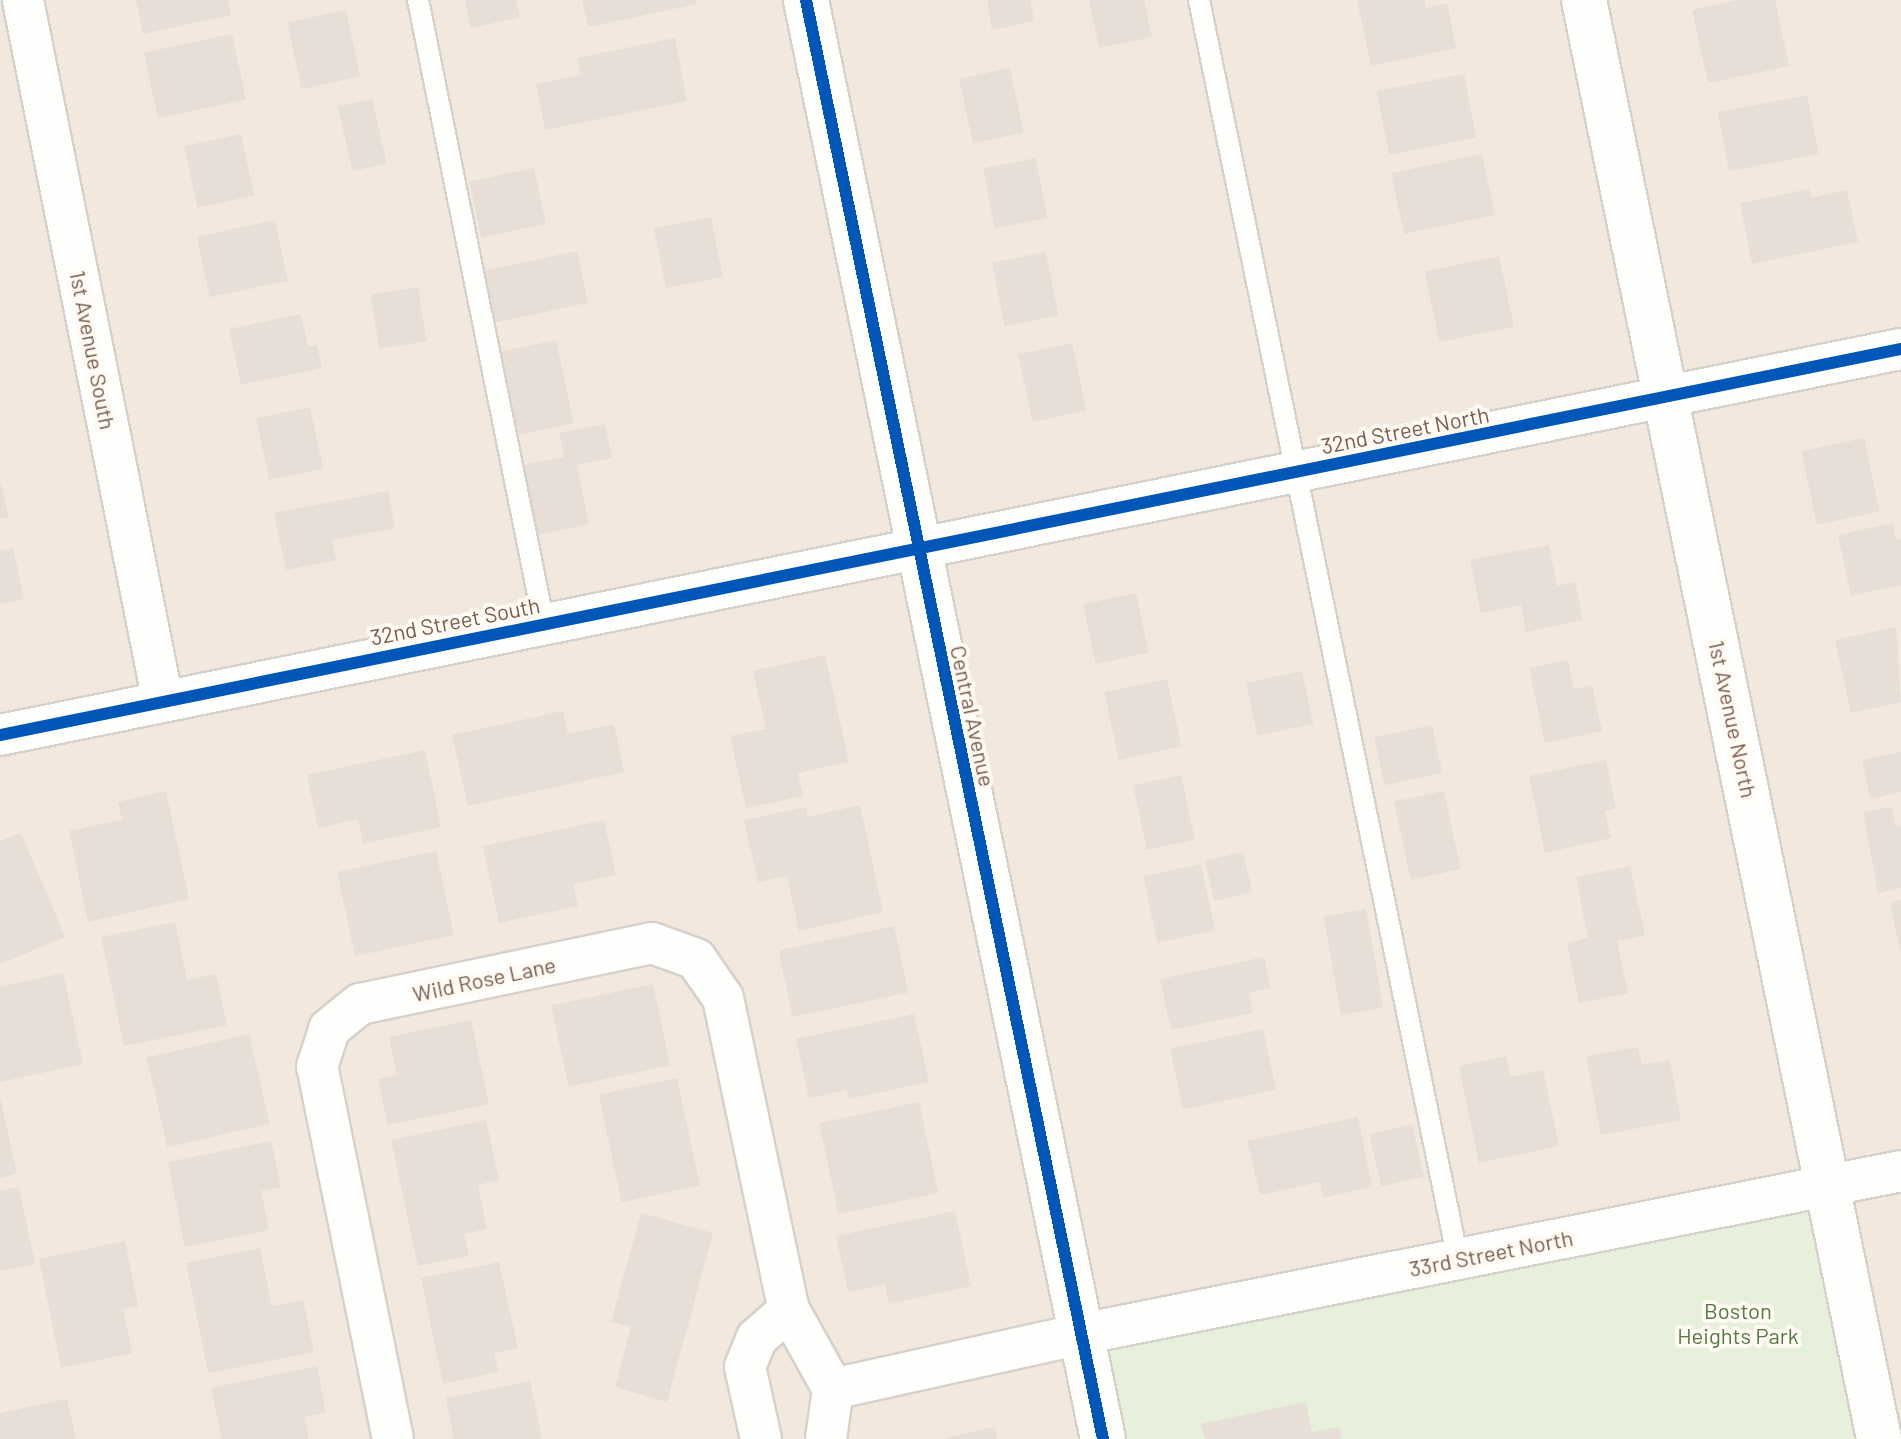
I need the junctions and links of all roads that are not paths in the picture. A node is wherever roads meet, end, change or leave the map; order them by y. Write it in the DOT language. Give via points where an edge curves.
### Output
graph roads {
  1 [pos="23,0"];
  2 [pos="418,0"];
  3 [pos="806,0"];
  4 [pos="1199,0"];
  5 [pos="1584,0"];
  6 [pos="1901,349"];
  7 [pos="1665,398"];
  8 [pos="1295,472"];
  9 [pos="917,548"];
  10 [pos="544,624"];
  11 [pos="163,701"];
  12 [pos="0,735"];
  13 [pos="1901,1171"];
  14 [pos="1830,1185"];
  15 [pos="1458,1259"];
  16 [pos="789,1310"];
  17 [pos="1081,1334"];
  18 [pos="833,1389"];
  19 [pos="393,1439"];
  20 [pos="761,1439"];
  21 [pos="826,1439"];
  22 [pos="1103,1439"];
  23 [pos="1879,1439"];
  1 -- 11 [label="street, 1st Avenue South"];
  2 -- 10 [label="lane"];
  3 -- 9 [label="street, Central Avenue"];
  4 -- 8 [label="lane"];
  5 -- 7 [label="street, 1st Avenue North"];
  6 -- 7 [label="street, 32nd Street North"];
  7 -- 8 [label="street, 32nd Street North"];
  7 -- 14 [label="street, 1st Avenue North"];
  8 -- 9 [label="street, 32nd Street North"];
  8 -- 15 [label="lane"];
  9 -- 10 [label="street, 32nd Street South"];
  9 -- 17 [label="street, Central Avenue"];
  10 -- 11 [label="street, 32nd Street South"];
  11 -- 12 [label="street, 32nd Street South"];
  13 -- 14 [label="street, 33rd Street North"];
  14 -- 15 [label="street, 33rd Street North"];
  14 -- 23 [label="street, 1st Avenue North"];
  15 -- 17 [label="street, 33rd Street North"];
  16 -- 18 [label="street, Wild Rose Lane"];
  16 -- 19 [label="street, Wild Rose Lane" via="723,998 696,959 652,943 360,1004 329,1029 317,1067"];
  16 -- 20 [label="street" via="757,1338 745,1367"];
  17 -- 18 [label="street"];
  17 -- 22 [label="street, Central Avenue"];
  18 -- 21 [label="street"];
}
